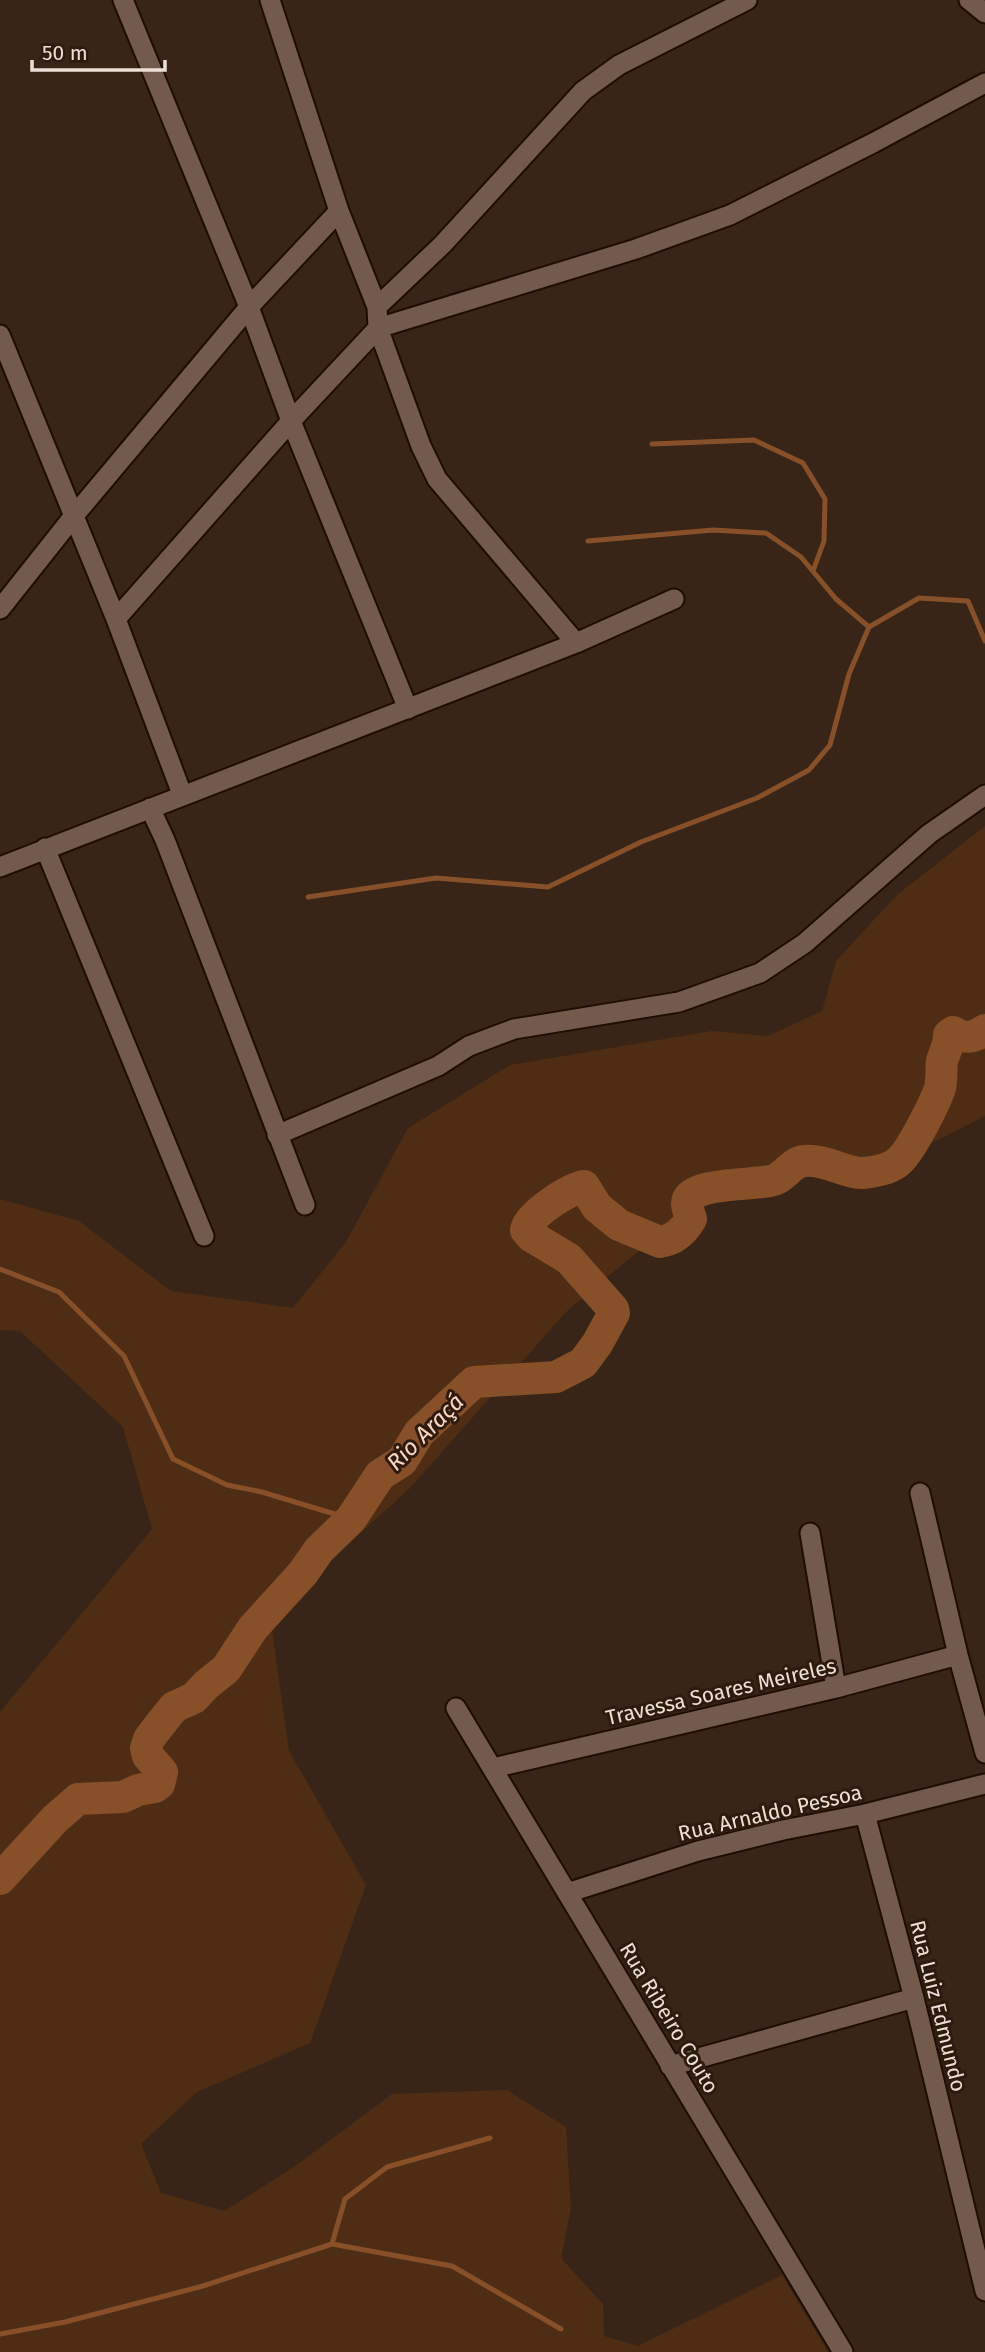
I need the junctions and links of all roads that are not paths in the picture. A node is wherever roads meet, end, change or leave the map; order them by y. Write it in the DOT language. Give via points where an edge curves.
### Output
graph roads {
  1 [pos="123,0"];
  2 [pos="270,0"];
  3 [pos="747,0"];
  4 [pos="969,0"];
  5 [pos="985,13"];
  6 [pos="985,83"];
  7 [pos="340,211"];
  8 [pos="249,307"];
  9 [pos="377,307"];
  10 [pos="378,328"];
  11 [pos="0,335"];
  12 [pos="291,421"];
  13 [pos="73,517"];
  14 [pos="674,599"];
  15 [pos="0,609"];
  16 [pos="116,619"];
  17 [pos="576,643"];
  18 [pos="408,709"];
  19 [pos="182,794"];
  20 [pos="985,795"];
  21 [pos="150,808"];
  22 [pos="46,848"];
  23 [pos="0,867"];
  24 [pos="277,1135"];
  25 [pos="305,1205"];
  26 [pos="204,1236"];
  27 [pos="920,1493"];
  28 [pos="810,1534"];
  29 [pos="958,1656"];
  30 [pos="836,1688"];
  31 [pos="456,1708"];
  32 [pos="985,1753"];
  33 [pos="494,1768"];
  34 [pos="985,1784"];
  35 [pos="865,1814"];
  36 [pos="567,1893"];
  37 [pos="914,1998"];
  38 [pos="670,2066"];
  39 [pos="985,2291"];
  40 [pos="843,2352"];
  1 -- 8 [label="street"];
  2 -- 7 [label="street"];
  3 -- 9 [label="street" via="619,65 583,91 443,244"];
  4 -- 5 [label="street"];
  6 -- 10 [label="street" via="730,215 636,249"];
  7 -- 8 [label="street"];
  7 -- 9 [label="street"];
  8 -- 12 [label="street"];
  8 -- 13 [label="street"];
  9 -- 10 [label="street"];
  10 -- 12 [label="street"];
  10 -- 17 [label="street" via="421,446 438,479"];
  11 -- 13 [label="street"];
  12 -- 16 [label="street"];
  12 -- 18 [label="street"];
  13 -- 15 [label="street"];
  13 -- 16 [label="street"];
  14 -- 17 [label="street"];
  16 -- 19 [label="street"];
  17 -- 18 [label="street"];
  18 -- 19 [label="street"];
  19 -- 21 [label="street"];
  20 -- 24 [label="street" via="929,834 805,943 760,974 679,1002 514,1029"];
  21 -- 22 [label="street"];
  21 -- 24 [label="street"];
  22 -- 23 [label="street"];
  22 -- 26 [label="street"];
  24 -- 25 [label="street"];
  27 -- 29 [label="street"];
  28 -- 30 [label="street"];
  29 -- 30 [label="street, Travessa Soares Meireles"];
  29 -- 32 [label="street"];
  30 -- 33 [label="street, Travessa Soares Meireles"];
  31 -- 33 [label="street, Rua Ribeiro Couto"];
  33 -- 36 [label="street, Rua Ribeiro Couto"];
  34 -- 35 [label="street, Rua Arnaldo Pessoa"];
  35 -- 36 [label="street, Rua Arnaldo Pessoa" via="698,1850"];
  35 -- 37 [label="street, Rua Luiz Edmundo"];
  36 -- 38 [label="street, Rua Ribeiro Couto"];
  37 -- 38 [label="street"];
  37 -- 39 [label="street, Rua Luiz Edmundo"];
  38 -- 40 [label="street, Rua Ribeiro Couto"];
}
